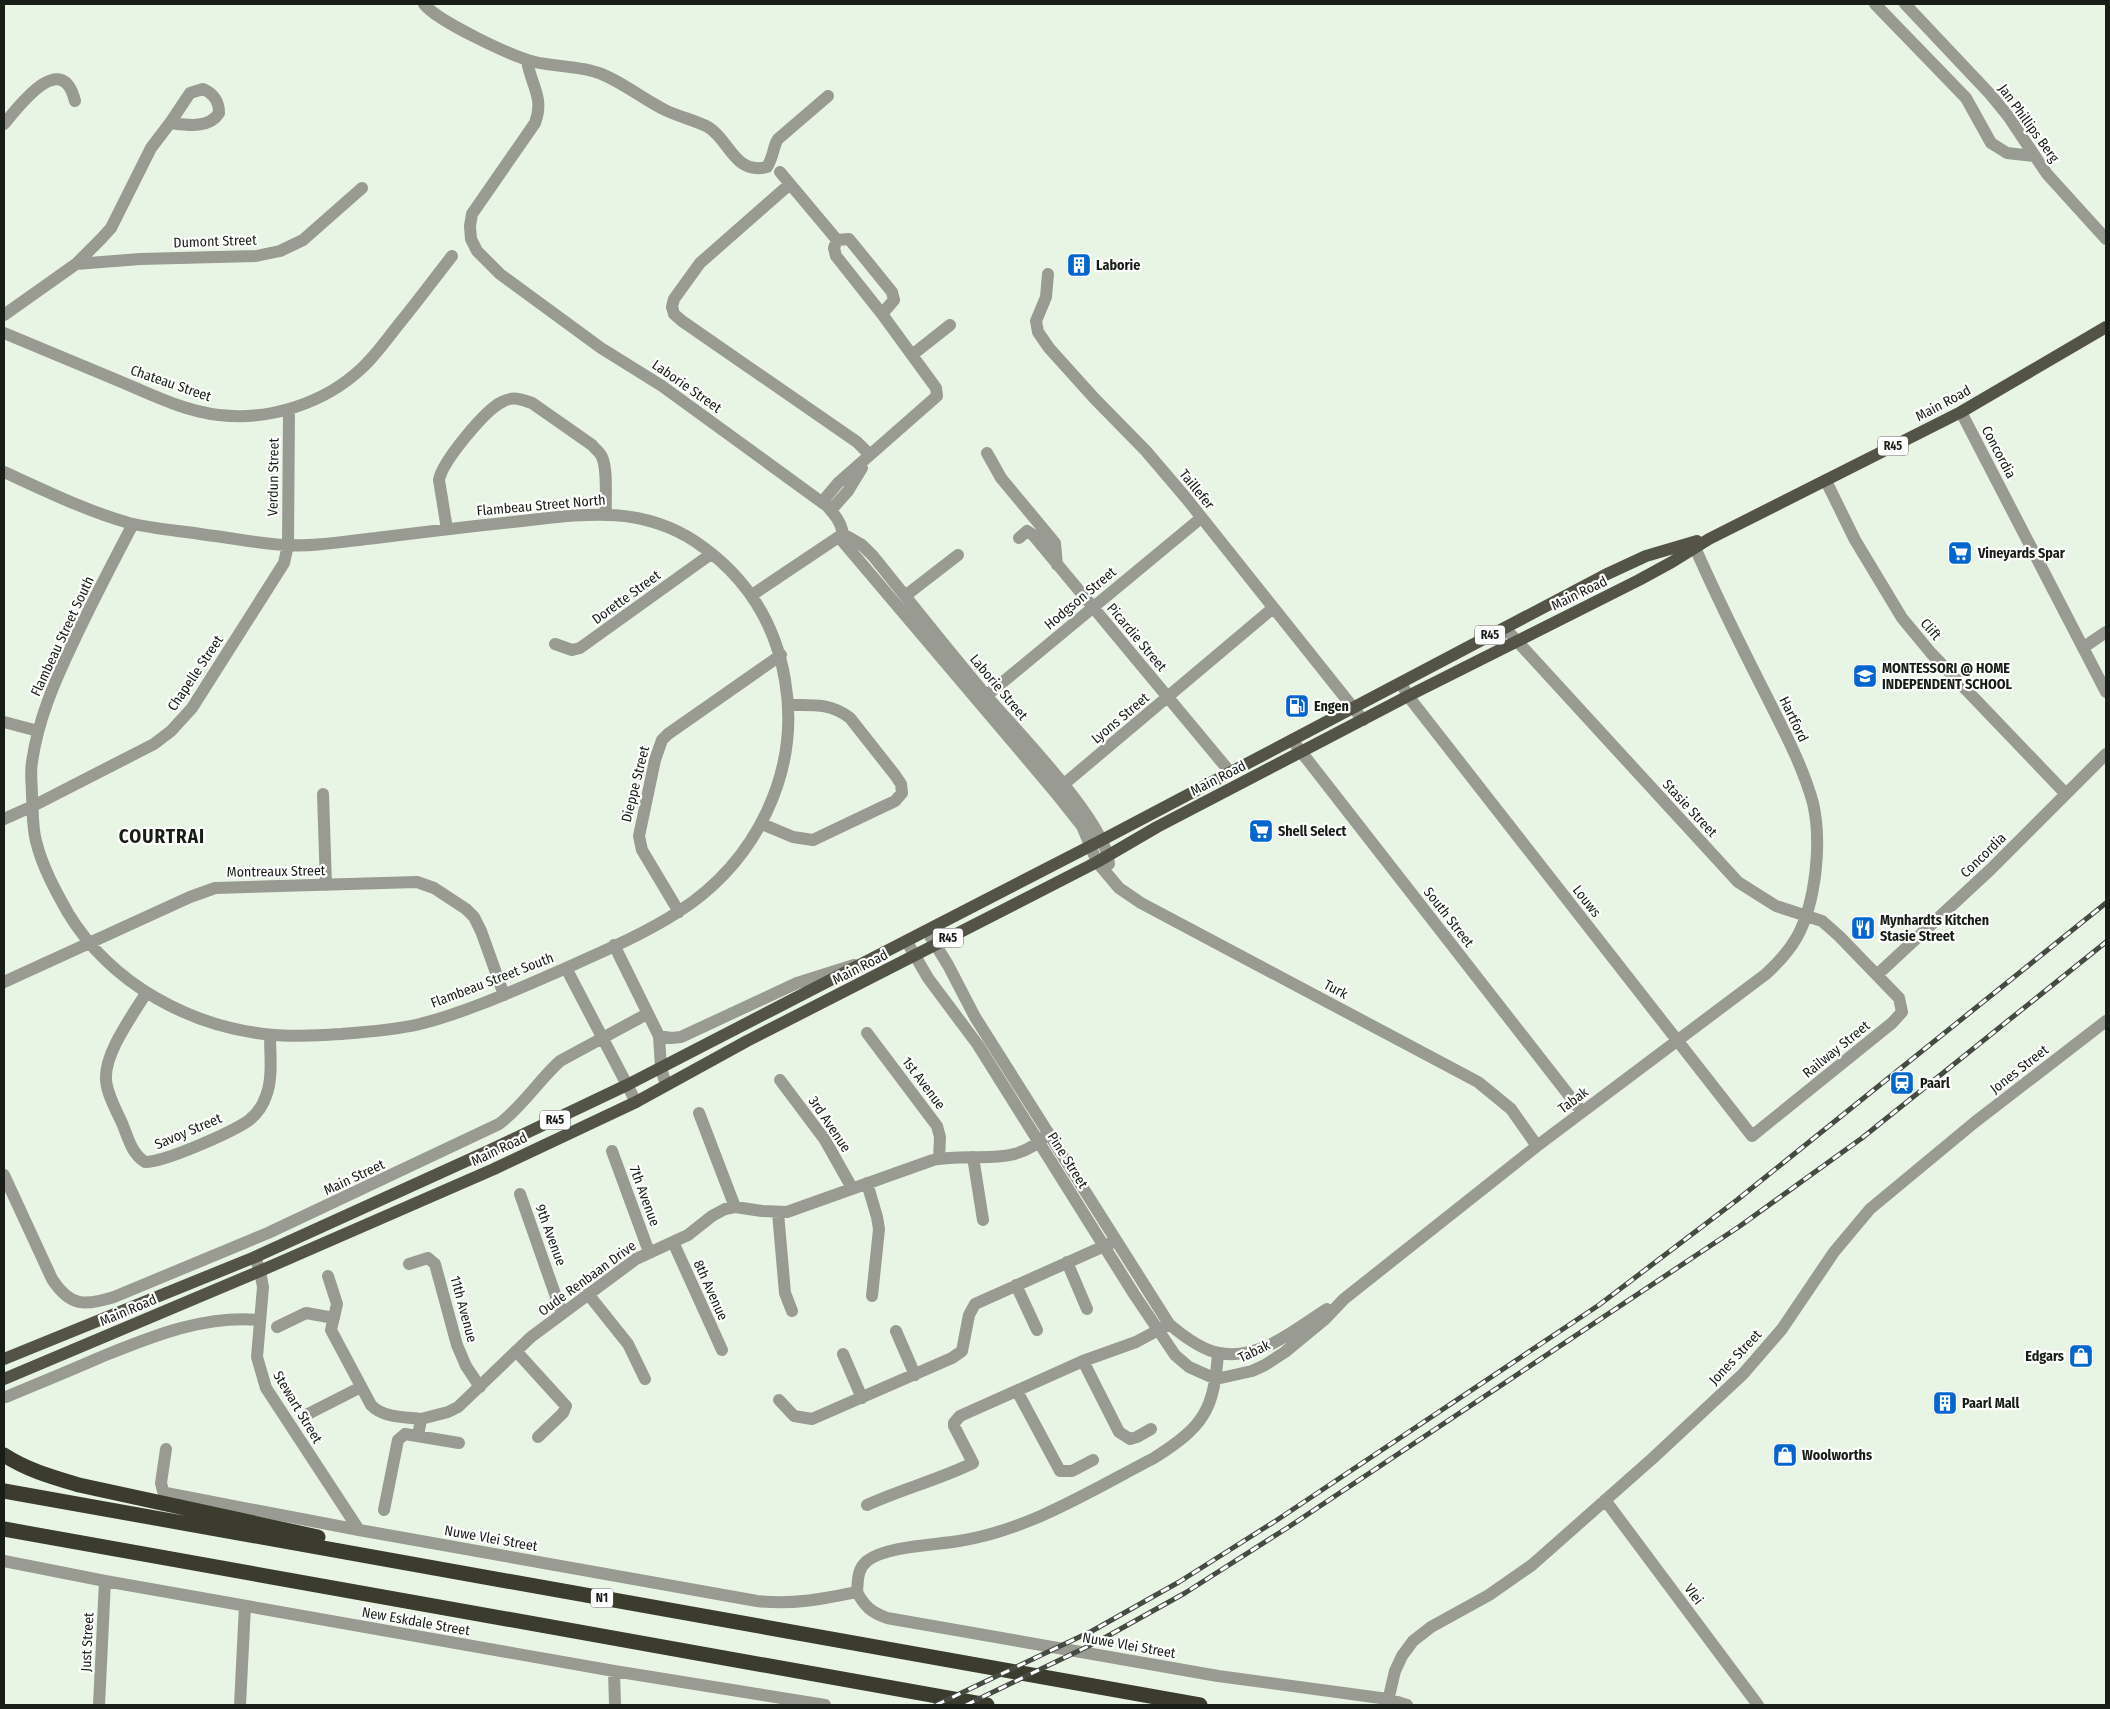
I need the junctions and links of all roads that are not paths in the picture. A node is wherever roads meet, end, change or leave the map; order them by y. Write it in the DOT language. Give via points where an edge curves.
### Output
graph roads {
  1 [pos="424,4"];
  2 [pos="1875,4"];
  3 [pos="1905,4"];
  4 [pos="527,60"];
  5 [pos="828,96"];
  6 [pos="75,101"];
  7 [pos="170,123"];
  8 [pos="4,124"];
  9 [pos="2034,156"];
  10 [pos="780,172"];
  11 [pos="790,184"];
  12 [pos="362,188"];
  13 [pos="836,240"];
  14 [pos="2106,240"];
  15 [pos="452,256"];
  16 [pos="76,264"];
  17 [pos="1048,274"];
  18 [pos="882,314"];
  19 [pos="4,315"];
  20 [pos="950,325"];
  21 [pos="2106,327"];
  22 [pos="4,333"];
  23 [pos="912,355"];
  24 [pos="289,409"];
  25 [pos="1961,412"];
  26 [pos="987,453"];
  27 [pos="870,455"];
  28 [pos="4,472"];
  29 [pos="1826,481"];
  30 [pos="827,506"];
  31 [pos="606,513"];
  32 [pos="1201,518"];
  33 [pos="133,524"];
  34 [pos="447,529"];
  35 [pos="841,536"];
  36 [pos="1019,538"];
  37 [pos="288,545"];
  38 [pos="1694,545"];
  39 [pos="711,554"];
  40 [pos="958,555"];
  41 [pos="1057,565"];
  42 [pos="752,595"];
  43 [pos="905,603"];
  44 [pos="1092,608"];
  45 [pos="1273,608"];
  46 [pos="1505,628"];
  47 [pos="2106,632"];
  48 [pos="1516,641"];
  49 [pos="555,644"];
  50 [pos="2084,647"];
  51 [pos="781,654"];
  52 [pos="1401,683"];
  53 [pos="2106,692"];
  54 [pos="1408,696"];
  55 [pos="1168,697"];
  56 [pos="982,699"];
  57 [pos="790,705"];
  58 [pos="1354,708"];
  59 [pos="1363,720"];
  60 [pos="4,722"];
  61 [pos="38,731"];
  62 [pos="1292,740"];
  63 [pos="1301,752"];
  64 [pos="2106,754"];
  65 [pos="1230,772"];
  66 [pos="1059,789"];
  67 [pos="323,794"];
  68 [pos="2066,794"];
  69 [pos="33,806"];
  70 [pos="4,819"];
  71 [pos="762,824"];
  72 [pos="1102,840"];
  73 [pos="1090,846"];
  74 [pos="1109,855"];
  75 [pos="1097,862"];
  76 [pos="1109,874"];
  77 [pos="326,885"];
  78 [pos="679,912"];
  79 [pos="1806,915"];
  80 [pos="927,931"];
  81 [pos="89,942"];
  82 [pos="907,942"];
  83 [pos="614,945"];
  84 [pos="936,945"];
  85 [pos="914,956"];
  86 [pos="869,960"];
  87 [pos="566,968"];
  88 [pos="1878,974"];
  89 [pos="4,982"];
  90 [pos="146,993"];
  91 [pos="504,995"];
  92 [pos="648,1014"];
  93 [pos="2106,1021"];
  94 [pos="867,1033"];
  95 [pos="270,1035"];
  96 [pos="659,1036"];
  97 [pos="601,1038"];
  98 [pos="1677,1040"];
  99 [pos="661,1068"];
  100 [pos="780,1080"];
  101 [pos="666,1085"];
  102 [pos="627,1086"];
  103 [pos="636,1102"];
  104 [pos="1582,1112"];
  105 [pos="699,1113"];
  106 [pos="1752,1136"];
  107 [pos="1044,1138"];
  108 [pos="1537,1146"];
  109 [pos="612,1151"];
  110 [pos="972,1157"];
  111 [pos="938,1159"];
  112 [pos="4,1175"];
  113 [pos="867,1183"];
  114 [pos="852,1188"];
  115 [pos="520,1194"];
  116 [pos="8,1195"];
  117 [pos="735,1207"];
  118 [pos="778,1213"];
  119 [pos="983,1220"];
  120 [pos="673,1242"];
  121 [pos="1110,1244"];
  122 [pos="650,1252"];
  123 [pos="255,1258"];
  124 [pos="1067,1262"];
  125 [pos="409,1264"];
  126 [pos="260,1270"];
  127 [pos="328,1276"];
  128 [pos="1016,1285"];
  129 [pos="588,1294"];
  130 [pos="872,1296"];
  131 [pos="1344,1299"];
  132 [pos="1087,1309"];
  133 [pos="792,1311"];
  134 [pos="562,1314"];
  135 [pos="334,1318"];
  136 [pos="260,1320"];
  137 [pos="277,1327"];
  138 [pos="1164,1328"];
  139 [pos="1037,1330"];
  140 [pos="896,1331"];
  141 [pos="722,1350"];
  142 [pos="516,1351"];
  143 [pos="1218,1353"];
  144 [pos="843,1354"];
  145 [pos="4,1359"];
  146 [pos="1083,1362"];
  147 [pos="916,1375"];
  148 [pos="4,1379"];
  149 [pos="645,1379"];
  150 [pos="1216,1379"];
  151 [pos="360,1387"];
  152 [pos="480,1387"];
  153 [pos="1017,1391"];
  154 [pos="6,1397"];
  155 [pos="862,1398"];
  156 [pos="779,1400"];
  157 [pos="308,1414"];
  158 [pos="421,1419"];
  159 [pos="1151,1429"];
  160 [pos="418,1436"];
  161 [pos="538,1437"];
  162 [pos="459,1443"];
  163 [pos="166,1449"];
  164 [pos="4,1455"];
  165 [pos="1093,1460"];
  166 [pos="4,1491"];
  167 [pos="1605,1500"];
  168 [pos="867,1505"];
  169 [pos="384,1510"];
  170 [pos="4,1529"];
  171 [pos="359,1530"];
  172 [pos="4,1561"];
  173 [pos="105,1581"];
  174 [pos="552,1589"];
  175 [pos="857,1592"];
  176 [pos="245,1606"];
  177 [pos="614,1672"];
  178 [pos="1388,1702"];
  179 [pos="99,1705"];
  180 [pos="240,1705"];
  181 [pos="615,1705"];
  182 [pos="825,1705"];
  183 [pos="987,1705"];
  184 [pos="1200,1705"];
  185 [pos="1407,1705"];
  186 [pos="1758,1705"];
  1 -- 4 [label="street" via="431,12 456,26"];
  2 -- 9 [label="street" via="1966,98 1991,143 2007,153"];
  3 -- 9 [label="street, Jan Phillips Berg" via="1990,94"];
  4 -- 5 [label="street" via="606,75 658,106 710,128 737,160 758,169 767,166 778,139"];
  4 -- 30 [label="street, Laborie Street" via="528,73 538,94 539,111 535,123 472,214 471,239 477,251 500,274 601,348 662,386"];
  6 -- 8 [label="street" via="68,84 56,79 48,80 28,96"];
  7 -- 16 [label="street" via="142,163 111,228"];
  9 -- 14 [label="street, Jan Phillips Berg"];
  10 -- 11 [label="street"];
  11 -- 13 [label="street"];
  11 -- 27 [label="street" via="700,263 674,299 674,314 857,442"];
  12 -- 16 [label="street, Dumont Street" via="303,240 280,251 256,256 132,259"];
  13 -- 18 [label="street" via="836,256"];
  13 -- 18 [label="street" via="849,239 892,292 894,300"];
  15 -- 24 [label="street, Chateau Street" via="363,367 344,384"];
  16 -- 19 [label="street"];
  17 -- 32 [label="street, Taillefer" via="1046,297 1036,321 1041,337 1095,400 1146,451"];
  18 -- 23 [label="street"];
  20 -- 23 [label="street"];
  21 -- 25 [label="main road, Main Road / R45"];
  22 -- 24 [label="street, Chateau Street" via="190,408 218,415 243,416"];
  23 -- 27 [label="street" via="936,388 937,396"];
  24 -- 37 [label="street, Verdun Street"];
  25 -- 29 [label="main road, Main Road / R45"];
  25 -- 50 [label="street, Concordia"];
  26 -- 41 [label="street" via="1001,478 1054,544"];
  27 -- 30 [label="street" via="838,483"];
  28 -- 33 [label="street, Flambeau Street North"];
  29 -- 38 [label="main road, Main Road / R45"];
  29 -- 68 [label="street, Clift" via="1855,540 1902,618 1931,653"];
  30 -- 35 [label="street, Laborie Street" via="842,526"];
  31 -- 34 [label="street, Flambeau Street North"];
  31 -- 34 [label="street" via="605,469 599,452 532,403 511,398 492,408 440,472"];
  31 -- 39 [label="street, Flambeau Street North" via="672,528"];
  32 -- 44 [label="street, Hodgson Street"];
  32 -- 45 [label="street, Taillefer"];
  33 -- 37 [label="street, Flambeau Street North"];
  33 -- 61 [label="street, Flambeau Street South" via="59,672"];
  34 -- 37 [label="street, Flambeau Street North"];
  35 -- 42 [label="street"];
  35 -- 43 [label="street, Laborie Street" via="867,549"];
  36 -- 41 [label="street, Picardie Street" via="1031,532"];
  37 -- 69 [label="street, Chapelle Street" via="277,576 192,708 171,731 154,744"];
  38 -- 46 [label="main road, Main Road / R45" via="1638,560"];
  38 -- 48 [label="main road, Main Road / R45" via="1639,580"];
  38 -- 79 [label="street, Hartford" via="1793,750 1810,796 1816,821 1816,869"];
  39 -- 42 [label="street, Flambeau Street North"];
  39 -- 49 [label="street, Dorette Street" via="580,648 572,650"];
  40 -- 43 [label="street"];
  41 -- 44 [label="street, Picardie Street"];
  42 -- 51 [label="street, Flambeau Street North" via="771,627"];
  43 -- 56 [label="street, Laborie Street"];
  44 -- 55 [label="street, Picardie Street"];
  44 -- 56 [label="street, Hodgson Street"];
  45 -- 55 [label="street, Lyons Street"];
  45 -- 58 [label="street, Taillefer"];
  46 -- 48 [label="street, Stasie Street"];
  46 -- 52 [label="main road, Main Road / R45"];
  47 -- 50 [label="street"];
  48 -- 54 [label="main road, Main Road / R45"];
  48 -- 79 [label="street, Stasie Street" via="1738,882 1776,906"];
  50 -- 53 [label="street, Concordia"];
  51 -- 57 [label="street, Flambeau Street North"];
  51 -- 78 [label="street, Dieppe Street" via="668,734 658,748 640,823 639,843"];
  52 -- 54 [label="street, Louws"];
  52 -- 58 [label="main road, Main Road / R45"];
  54 -- 59 [label="main road, Main Road / R45"];
  54 -- 98 [label="street, Louws"];
  55 -- 65 [label="street, Picardie Street"];
  55 -- 66 [label="street, Lyons Street"];
  56 -- 66 [label="street, Laborie Street"];
  57 -- 71 [label="street, Flambeau Street North" via="785,763"];
  57 -- 71 [label="street" via="823,705 846,715 895,775 902,793 895,801 814,840 792,837"];
  58 -- 59 [label="street, Taillefer"];
  58 -- 62 [label="main road, Main Road / R45"];
  59 -- 63 [label="main road, Main Road / R45"];
  60 -- 61 [label="street"];
  61 -- 69 [label="street, Flambeau Street South" via="31,768"];
  62 -- 63 [label="street, South Street"];
  62 -- 65 [label="main road, Main Road / R45"];
  63 -- 74 [label="main road, Main Road / R45"];
  63 -- 104 [label="street, South Street"];
  64 -- 68 [label="street, Concordia"];
  65 -- 72 [label="main road, Main Road / R45"];
  66 -- 72 [label="street, Laborie Street" via="1089,817"];
  66 -- 73 [label="street, Laborie Street" via="1082,826"];
  67 -- 77 [label="street"];
  68 -- 88 [label="street, Concordia"];
  69 -- 70 [label="street, Chapelle Street"];
  69 -- 81 [label="street, Flambeau Street South" via="35,838 45,869 60,899"];
  71 -- 78 [label="street, Flambeau Street North" via="714,884"];
  72 -- 73 [label="main road, Main Road / R45"];
  72 -- 74 [label="street, Laborie Street"];
  73 -- 75 [label="street"];
  73 -- 80 [label="main road, Main Road / R45"];
  74 -- 75 [label="main road, Main Road / R45"];
  74 -- 76 [label="street, Laborie Street"];
  75 -- 76 [label="street"];
  75 -- 84 [label="main road, Main Road / R45"];
  76 -- 108 [label="street, Turk" via="1119,888 1141,903 1478,1082 1511,1109"];
  77 -- 81 [label="street, Montreaux Street" via="215,888"];
  77 -- 91 [label="street, Montreaux Street" via="417,882 434,888 474,917"];
  78 -- 83 [label="street, Flambeau Street North"];
  79 -- 88 [label="street, Stasie Street" via="1832,929"];
  79 -- 98 [label="street, Tabak" via="1796,938 1776,965"];
  80 -- 82 [label="main road, Main Road / R45"];
  80 -- 84 [label="street, Pine Street"];
  81 -- 89 [label="street, Montreaux Street"];
  81 -- 90 [label="street, Flambeau Street South"];
  82 -- 85 [label="street, Pine Street"];
  82 -- 86 [label="main road, Main Road / R45"];
  83 -- 87 [label="street, Flambeau Street North"];
  83 -- 92 [label="street"];
  84 -- 85 [label="main road, Main Road / R45"];
  84 -- 107 [label="street, Pine Street"];
  85 -- 101 [label="main road, Main Road / R45"];
  85 -- 107 [label="street, Pine Street"];
  86 -- 96 [label="street, Main Road" via="797,983 681,1037"];
  86 -- 99 [label="main road, Main Road / R45"];
  87 -- 91 [label="street, Flambeau Street South"];
  87 -- 97 [label="street, Flambeau Street South"];
  88 -- 106 [label="street, Railway Street" via="1899,998 1902,1008 1897,1018"];
  90 -- 95 [label="street, Flambeau Street South" via="198,1018"];
  90 -- 95 [label="street, Savoy Street" via="114,1049 106,1079 131,1146 145,1162 203,1143 256,1113 267,1094"];
  91 -- 95 [label="street, Flambeau Street South" via="419,1024 363,1032"];
  92 -- 96 [label="street"];
  92 -- 97 [label="street, Main Street"];
  93 -- 167 [label="street, Jones Street" via="1975,1122 1870,1209 1834,1252 1782,1329 1742,1374"];
  94 -- 111 [label="street, 1st Avenue" via="937,1126 940,1137"];
  96 -- 99 [label="street"];
  97 -- 102 [label="street, Flambeau Street South"];
  97 -- 116 [label="street, Main Street" via="560,1061 523,1103 499,1124 268,1233 98,1302 74,1301 59,1290"];
  98 -- 104 [label="street, Tabak"];
  98 -- 106 [label="street, Louws"];
  99 -- 101 [label="street"];
  99 -- 102 [label="main road, Main Road / R45"];
  100 -- 114 [label="street, 3rd Avenue" via="825,1140"];
  101 -- 103 [label="main road, Main Road / R45"];
  102 -- 103 [label="street, Flambeau Street South"];
  102 -- 123 [label="main road, Main Road / R45"];
  103 -- 126 [label="main road, Main Road / R45" via="494,1169"];
  104 -- 108 [label="street, Tabak"];
  105 -- 117 [label="street"];
  107 -- 110 [label="street" via="1013,1156"];
  107 -- 121 [label="street, Pine Street"];
  108 -- 131 [label="street, Tabak"];
  109 -- 122 [label="street, 7th Avenue"];
  110 -- 111 [label="street"];
  110 -- 119 [label="street"];
  111 -- 113 [label="street"];
  112 -- 116 [label="street, Main Street"];
  113 -- 114 [label="street"];
  113 -- 130 [label="street" via="879,1229"];
  114 -- 118 [label="street"];
  115 -- 134 [label="street, 9th Avenue"];
  117 -- 118 [label="street"];
  117 -- 120 [label="street, Oude Renbaan Drive" via="719,1211 696,1230"];
  118 -- 133 [label="street" via="786,1292"];
  120 -- 122 [label="street, Oude Renbaan Drive"];
  120 -- 141 [label="street, 8th Avenue"];
  121 -- 124 [label="street"];
  121 -- 138 [label="street, Pine Street"];
  122 -- 129 [label="street, Oude Renbaan Drive"];
  123 -- 126 [label="street, Stewart Street"];
  123 -- 145 [label="main road, Main Road / R45"];
  124 -- 128 [label="street"];
  124 -- 132 [label="street"];
  125 -- 152 [label="street, 11th Avenue" via="428,1258 435,1264 457,1345"];
  126 -- 136 [label="street, Stewart Street" via="263,1287"];
  126 -- 148 [label="main road, Main Road / R45"];
  127 -- 135 [label="street" via="337,1297"];
  128 -- 139 [label="street"];
  128 -- 147 [label="street" via="974,1304 958,1356"];
  129 -- 134 [label="street, Oude Renbaan Drive"];
  129 -- 149 [label="street" via="628,1344"];
  131 -- 143 [label="street, Tabak" via="1272,1344 1255,1350"];
  131 -- 150 [label="street, Tabak" via="1306,1336 1266,1365"];
  134 -- 142 [label="street, Oude Renbaan Drive"];
  135 -- 137 [label="street" via="306,1313"];
  135 -- 151 [label="street" via="331,1330"];
  136 -- 154 [label="street" via="236,1318 176,1329"];
  136 -- 171 [label="street, Stewart Street" via="257,1357 266,1388"];
  138 -- 143 [label="street, Pine Street"];
  138 -- 146 [label="street"];
  138 -- 150 [label="street, Pine Street" via="1182,1362"];
  140 -- 147 [label="street"];
  142 -- 152 [label="street, Oude Renbaan Drive"];
  142 -- 161 [label="street" via="566,1406 564,1413"];
  143 -- 150 [label="street"];
  144 -- 155 [label="street"];
  146 -- 153 [label="street"];
  146 -- 159 [label="street" via="1120,1432 1130,1439"];
  147 -- 155 [label="street"];
  150 -- 175 [label="street" via="1205,1415 1186,1436 1154,1458 1039,1518 961,1541 880,1554 867,1561 859,1571"];
  151 -- 157 [label="street"];
  151 -- 158 [label="street" via="379,1412"];
  152 -- 158 [label="street, Oude Renbaan Drive" via="458,1407"];
  153 -- 165 [label="street" via="1060,1471 1072,1471"];
  153 -- 168 [label="street" via="960,1416 954,1422 972,1463"];
  155 -- 156 [label="street" via="806,1420 794,1416"];
  158 -- 160 [label="street"];
  160 -- 162 [label="street"];
  160 -- 169 [label="street" via="405,1434 398,1440"];
  163 -- 171 [label="street, Nuwe Vlei Street" via="161,1483 166,1493"];
  164 -- 174 [label="highway" via="42,1474 79,1485"];
  166 -- 174 [label="highway, N1"];
  167 -- 178 [label="street, Jones Street" via="1532,1565 1413,1641 1394,1671"];
  167 -- 186 [label="street, Vlei"];
  170 -- 183 [label="highway"];
  171 -- 175 [label="street, Nuwe Vlei Street" via="758,1601 802,1602"];
  172 -- 173 [label="street, New Eskdale Street"];
  173 -- 176 [label="street, New Eskdale Street"];
  173 -- 179 [label="street, Just Street"];
  174 -- 184 [label="highway, N1"];
  175 -- 178 [label="street, Nuwe Vlei Street" via="870,1611 887,1618"];
  176 -- 177 [label="street, New Eskdale Street"];
  176 -- 180 [label="street"];
  177 -- 181 [label="street"];
  177 -- 182 [label="street, New Eskdale Street"];
  178 -- 185 [label="street, Nuwe Vlei Street"];
}
